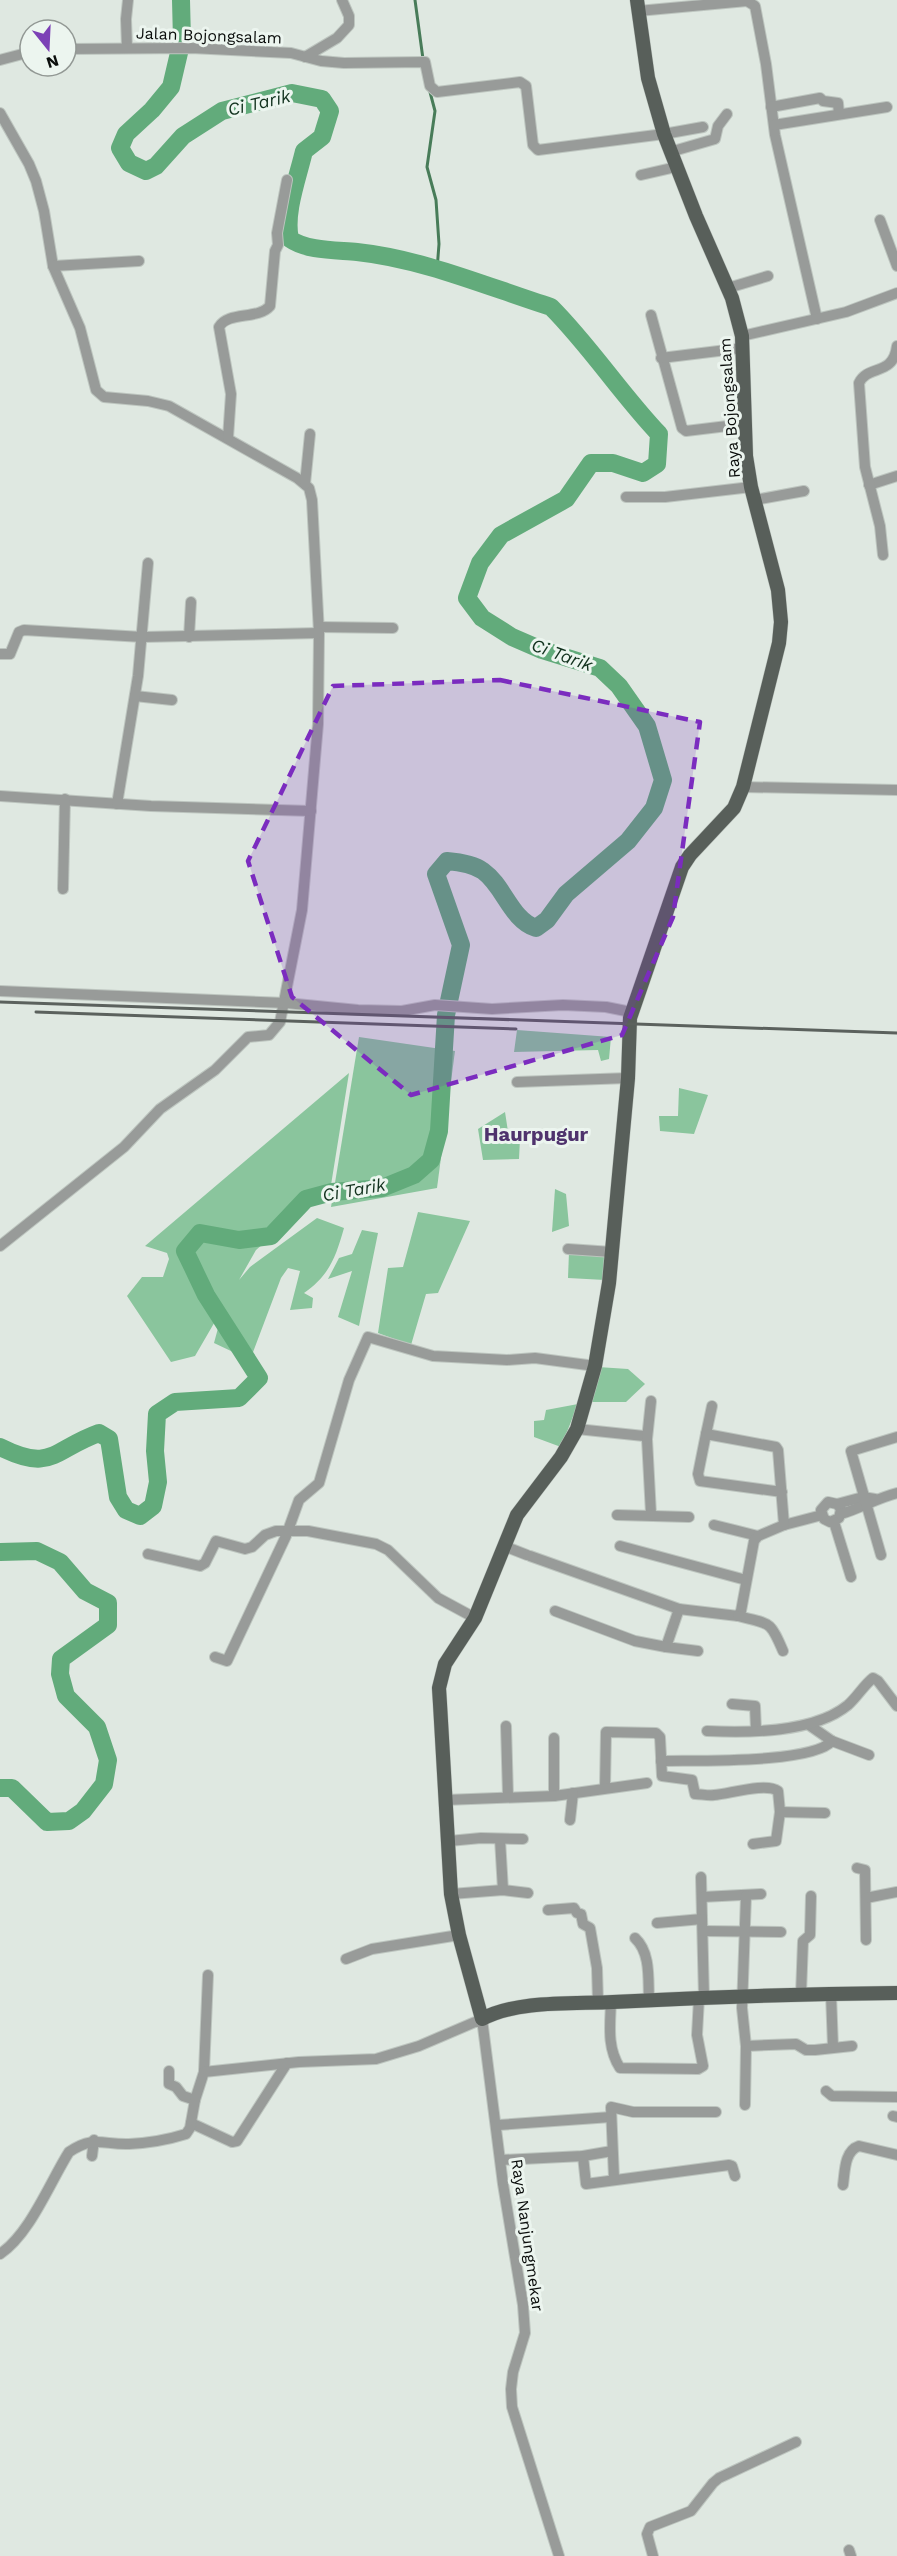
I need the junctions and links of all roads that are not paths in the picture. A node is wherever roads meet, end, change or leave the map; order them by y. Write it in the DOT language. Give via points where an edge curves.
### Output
graph roads {
  1 [pos="128,0"];
  2 [pos="342,0"];
  3 [pos="637,6"];
  4 [pos="127,48"];
  5 [pos="78,49"];
  6 [pos="18,55"];
  7 [pos="305,57"];
  8 [pos="0,60"];
  9 [pos="771,107"];
  10 [pos="887,107"];
  11 [pos="0,113"];
  12 [pos="727,114"];
  13 [pos="839,114"];
  14 [pos="774,125"];
  15 [pos="703,127"];
  16 [pos="664,134"];
  17 [pos="670,152"];
  18 [pos="676,167"];
  19 [pos="641,175"];
  20 [pos="287,180"];
  21 [pos="880,220"];
  22 [pos="139,261"];
  23 [pos="53,266"];
  24 [pos="897,266"];
  25 [pos="768,276"];
  26 [pos="728,288"];
  27 [pos="897,293"];
  28 [pos="651,315"];
  29 [pos="818,320"];
  30 [pos="742,342"];
  31 [pos="897,346"];
  32 [pos="661,358"];
  33 [pos="744,424"];
  34 [pos="310,434"];
  35 [pos="228,438"];
  36 [pos="897,476"];
  37 [pos="305,484"];
  38 [pos="869,484"];
  39 [pos="804,491"];
  40 [pos="753,493"];
  41 [pos="626,496"];
  42 [pos="883,555"];
  43 [pos="148,563"];
  44 [pos="191,602"];
  45 [pos="393,628"];
  46 [pos="319,630"];
  47 [pos="142,637"];
  48 [pos="189,637"];
  49 [pos="0,654"];
  50 [pos="135,696"];
  51 [pos="172,700"];
  52 [pos="743,787"];
  53 [pos="897,790"];
  54 [pos="0,796"];
  55 [pos="65,799"];
  56 [pos="117,804"];
  57 [pos="311,811"];
  58 [pos="63,889"];
  59 [pos="0,991"];
  60 [pos="285,1003"];
  61 [pos="631,1012"];
  62 [pos="628,1078"];
  63 [pos="517,1082"];
  64 [pos="0,1246"];
  65 [pos="568,1249"];
  66 [pos="612,1252"];
  67 [pos="595,1366"];
  68 [pos="651,1401"];
  69 [pos="712,1406"];
  70 [pos="577,1429"];
  71 [pos="706,1434"];
  72 [pos="897,1437"];
  73 [pos="647,1439"];
  74 [pos="782,1492"];
  75 [pos="897,1493"];
  76 [pos="864,1502"];
  77 [pos="837,1513"];
  78 [pos="651,1514"];
  79 [pos="617,1515"];
  80 [pos="822,1515"];
  81 [pos="689,1517"];
  82 [pos="714,1525"];
  83 [pos="784,1525"];
  84 [pos="288,1531"];
  85 [pos="758,1536"];
  86 [pos="504,1546"];
  87 [pos="620,1546"];
  88 [pos="148,1554"];
  89 [pos="880,1555"];
  90 [pos="851,1578"];
  91 [pos="746,1580"];
  92 [pos="679,1609"];
  93 [pos="555,1611"];
  94 [pos="738,1616"];
  95 [pos="475,1618"];
  96 [pos="666,1647"];
  97 [pos="783,1650"];
  98 [pos="698,1651"];
  99 [pos="215,1657"];
  100 [pos="445,1664"];
  101 [pos="732,1704"];
  102 [pos="897,1706"];
  103 [pos="808,1725"];
  104 [pos="506,1726"];
  105 [pos="756,1730"];
  106 [pos="707,1731"];
  107 [pos="554,1738"];
  108 [pos="832,1741"];
  109 [pos="869,1755"];
  110 [pos="661,1761"];
  111 [pos="677,1761"];
  112 [pos="676,1779"];
  113 [pos="647,1783"];
  114 [pos="605,1788"];
  115 [pos="573,1793"];
  116 [pos="508,1796"];
  117 [pos="554,1796"];
  118 [pos="446,1800"];
  119 [pos="780,1812"];
  120 [pos="825,1813"];
  121 [pos="570,1820"];
  122 [pos="500,1839"];
  123 [pos="523,1839"];
  124 [pos="449,1841"];
  125 [pos="753,1844"];
  126 [pos="857,1868"];
  127 [pos="701,1877"];
  128 [pos="503,1890"];
  129 [pos="897,1892"];
  130 [pos="528,1893"];
  131 [pos="451,1894"];
  132 [pos="761,1894"];
  133 [pos="702,1896"];
  134 [pos="746,1896"];
  135 [pos="811,1896"];
  136 [pos="866,1898"];
  137 [pos="548,1910"];
  138 [pos="657,1923"];
  139 [pos="702,1925"];
  140 [pos="744,1930"];
  141 [pos="781,1932"];
  142 [pos="459,1935"];
  143 [pos="635,1938"];
  144 [pos="866,1940"];
  145 [pos="346,1959"];
  146 [pos="208,1975"];
  147 [pos="897,1993"];
  148 [pos="801,1994"];
  149 [pos="831,1994"];
  150 [pos="743,1996"];
  151 [pos="702,1998"];
  152 [pos="649,2000"];
  153 [pos="604,2002"];
  154 [pos="478,2020"];
  155 [pos="746,2046"];
  156 [pos="852,2046"];
  157 [pos="833,2047"];
  158 [pos="287,2063"];
  159 [pos="169,2071"];
  160 [pos="204,2072"];
  161 [pos="826,2091"];
  162 [pos="897,2097"];
  163 [pos="195,2100"];
  164 [pos="745,2105"];
  165 [pos="716,2112"];
  166 [pos="610,2117"];
  167 [pos="191,2123"];
  168 [pos="498,2126"];
  169 [pos="94,2140"];
  170 [pos="612,2151"];
  171 [pos="897,2155"];
  172 [pos="583,2156"];
  173 [pos="92,2157"];
  174 [pos="501,2160"];
  175 [pos="735,2176"];
  176 [pos="614,2178"];
  177 [pos="843,2185"];
  178 [pos="0,2254"];
  179 [pos="796,2442"];
  180 [pos="559,2556"];
  181 [pos="653,2556"];
  1 -- 4 [label="street"];
  2 -- 7 [label="street" via="349,25 337,38"];
  3 -- 9 [label="street" via="753,3"];
  3 -- 16 [label="main road, Raya Bojongsalam" via="648,78"];
  4 -- 5 [label="street, Jalan Bojongsalam"];
  4 -- 7 [label="street, Jalan Bojongsalam" via="291,53"];
  6 -- 8 [label="street"];
  7 -- 16 [label="street, Jalan Bojongsalam" via="344,63 422,62 430,86 437,92 514,81 525,83 533,145 538,150"];
  9 -- 13 [label="street" via="820,98 838,103"];
  9 -- 14 [label="street"];
  10 -- 13 [label="street"];
  11 -- 23 [label="street" via="36,181"];
  12 -- 17 [label="street" via="715,139"];
  13 -- 14 [label="street"];
  14 -- 29 [label="street"];
  15 -- 16 [label="street"];
  16 -- 17 [label="main road, Raya Bojongsalam"];
  17 -- 18 [label="main road, Raya Bojongsalam"];
  18 -- 19 [label="street"];
  18 -- 26 [label="main road, Raya Bojongsalam"];
  20 -- 35 [label="street" via="270,306 265,311 226,320 219,327 231,394"];
  21 -- 24 [label="street"];
  22 -- 23 [label="street"];
  23 -- 35 [label="street" via="80,328 93,384 100,395 160,403"];
  25 -- 26 [label="street"];
  26 -- 30 [label="main road, Raya Bojongsalam"];
  27 -- 29 [label="street"];
  28 -- 32 [label="street"];
  29 -- 30 [label="street"];
  30 -- 32 [label="street"];
  30 -- 33 [label="main road, Raya Bojongsalam"];
  31 -- 38 [label="street" via="890,364 862,377 859,383"];
  32 -- 33 [label="street" via="683,430"];
  33 -- 40 [label="main road, Raya Bojongsalam"];
  34 -- 37 [label="street"];
  35 -- 37 [label="street"];
  36 -- 38 [label="street"];
  37 -- 46 [label="street" via="312,500"];
  38 -- 42 [label="street" via="882,534"];
  39 -- 40 [label="street"];
  40 -- 41 [label="street"];
  40 -- 52 [label="main road, Raya Bojongsalam" via="775,574 781,622"];
  43 -- 47 [label="street"];
  44 -- 48 [label="street"];
  45 -- 46 [label="street"];
  46 -- 48 [label="street"];
  46 -- 57 [label="street" via="318,724"];
  47 -- 48 [label="street"];
  47 -- 49 [label="street" via="24,630 19,632 10,654"];
  47 -- 50 [label="street"];
  50 -- 51 [label="street"];
  50 -- 56 [label="street"];
  52 -- 53 [label="street"];
  52 -- 61 [label="main road, Raya Bojongsalam" via="734,808 682,867"];
  54 -- 55 [label="street"];
  55 -- 56 [label="street"];
  55 -- 58 [label="street"];
  56 -- 57 [label="street"];
  57 -- 60 [label="street" via="302,910"];
  59 -- 60 [label="street"];
  60 -- 61 [label="street" via="358,1010 542,1005 606,1007"];
  60 -- 64 [label="street" via="274,1032 248,1037 215,1070 160,1109 124,1147"];
  61 -- 62 [label="main road, Raya Bojongsalam"];
  62 -- 63 [label="street"];
  62 -- 66 [label="main road, Raya Bojongsalam"];
  65 -- 66 [label="street"];
  66 -- 67 [label="main road, Raya Bojongsalam"];
  67 -- 70 [label="main road, Raya Bojongsalam"];
  67 -- 84 [label="street" via="535,1358 433,1356 368,1337 349,1380 319,1483 299,1500"];
  68 -- 73 [label="street"];
  69 -- 71 [label="street"];
  70 -- 73 [label="street"];
  70 -- 86 [label="main road, Raya Bojongsalam" via="561,1457 516,1515"];
  71 -- 74 [label="street" via="776,1447"];
  71 -- 74 [label="street" via="700,1481"];
  72 -- 76 [label="street" via="851,1451"];
  73 -- 78 [label="street"];
  74 -- 83 [label="street"];
  75 -- 76 [label="street"];
  76 -- 77 [label="street"];
  76 -- 89 [label="street"];
  77 -- 80 [label="street" via="827,1521"];
  77 -- 80 [label="street" via="831,1502 825,1504"];
  77 -- 90 [label="street"];
  78 -- 79 [label="street"];
  78 -- 81 [label="street"];
  80 -- 83 [label="street"];
  82 -- 85 [label="street"];
  83 -- 85 [label="street"];
  84 -- 88 [label="street" via="270,1533 245,1549 216,1541 200,1566"];
  84 -- 95 [label="street" via="329,1534 384,1547 438,1598"];
  84 -- 99 [label="street" via="227,1661"];
  85 -- 91 [label="street" via="752,1545"];
  86 -- 92 [label="street"];
  86 -- 95 [label="main road, Raya Bojongsalam"];
  87 -- 91 [label="street"];
  91 -- 94 [label="street"];
  92 -- 94 [label="street"];
  92 -- 96 [label="street"];
  93 -- 96 [label="street" via="635,1641"];
  94 -- 97 [label="street" via="768,1623"];
  95 -- 100 [label="main road, Raya Bojongsalam"];
  96 -- 98 [label="street"];
  100 -- 118 [label="main road, Raya Nanjungmekar" via="439,1688"];
  101 -- 105 [label="street" via="755,1706"];
  102 -- 103 [label="street" via="879,1681 871,1679 846,1706"];
  103 -- 105 [label="street"];
  103 -- 108 [label="street"];
  104 -- 116 [label="street"];
  105 -- 106 [label="street"];
  107 -- 117 [label="street"];
  108 -- 109 [label="street"];
  108 -- 111 [label="street" via="819,1749 796,1754 741,1761"];
  110 -- 111 [label="street"];
  110 -- 112 [label="street" via="662,1776"];
  110 -- 114 [label="street" via="659,1734 606,1732"];
  111 -- 112 [label="street"];
  112 -- 119 [label="street" via="692,1780 693,1793 715,1796 774,1788 778,1791"];
  113 -- 114 [label="street"];
  114 -- 115 [label="street"];
  115 -- 117 [label="street"];
  115 -- 121 [label="street"];
  116 -- 117 [label="street"];
  116 -- 118 [label="street"];
  118 -- 124 [label="main road, Raya Nanjungmekar"];
  119 -- 120 [label="street"];
  119 -- 125 [label="street" via="776,1841"];
  122 -- 123 [label="street"];
  122 -- 124 [label="street"];
  122 -- 128 [label="street"];
  124 -- 131 [label="main road, Raya Nanjungmekar"];
  126 -- 136 [label="street" via="864,1870"];
  127 -- 133 [label="street"];
  128 -- 130 [label="street"];
  128 -- 131 [label="street"];
  129 -- 136 [label="street"];
  131 -- 142 [label="main road, Raya Nanjungmekar"];
  132 -- 134 [label="street"];
  133 -- 134 [label="street"];
  133 -- 139 [label="street"];
  134 -- 140 [label="street"];
  135 -- 148 [label="street" via="810,1935 803,1941"];
  136 -- 144 [label="street"];
  137 -- 153 [label="street" via="574,1908 590,1928"];
  138 -- 139 [label="street"];
  139 -- 140 [label="street"];
  139 -- 151 [label="street"];
  140 -- 141 [label="street"];
  140 -- 150 [label="street"];
  142 -- 145 [label="street" via="372,1950"];
  142 -- 154 [label="main road, Raya Nanjungmekar"];
  143 -- 152 [label="street" via="646,1958"];
  146 -- 160 [label="street"];
  147 -- 149 [label="main road"];
  148 -- 149 [label="main road"];
  148 -- 150 [label="main road"];
  149 -- 157 [label="street"];
  150 -- 151 [label="main road"];
  150 -- 155 [label="street"];
  151 -- 152 [label="main road"];
  151 -- 153 [label="street" via="698,2035 703,2066 698,2069 620,2068 610,2043"];
  152 -- 153 [label="main road"];
  153 -- 154 [label="main road" via="518,2007"];
  154 -- 158 [label="street" via="376,2059"];
  154 -- 168 [label="street, Raya Nanjungmekar"];
  155 -- 157 [label="street" via="796,2044 806,2050"];
  155 -- 164 [label="street"];
  156 -- 157 [label="street"];
  158 -- 160 [label="street"];
  158 -- 167 [label="street" via="237,2141"];
  159 -- 163 [label="street" via="169,2084"];
  160 -- 163 [label="street"];
  161 -- 162 [label="street" via="832,2096"];
  163 -- 167 [label="street"];
  165 -- 166 [label="street" via="633,2112 612,2107"];
  166 -- 168 [label="street"];
  166 -- 170 [label="street"];
  167 -- 169 [label="street" via="186,2134 164,2141 126,2144"];
  168 -- 174 [label="street, Raya Nanjungmekar"];
  169 -- 173 [label="street"];
  169 -- 178 [label="street" via="69,2152 42,2202"];
  170 -- 172 [label="street"];
  170 -- 176 [label="street"];
  171 -- 177 [label="street" via="853,2148 847,2157"];
  172 -- 174 [label="street"];
  172 -- 176 [label="street" via="584,2183"];
  174 -- 180 [label="street, Raya Nanjungmekar" via="524,2305 525,2333 513,2372 512,2407"];
  175 -- 176 [label="street" via="729,2165"];
  179 -- 181 [label="street" via="719,2478 691,2511 650,2527 647,2534"];
}
